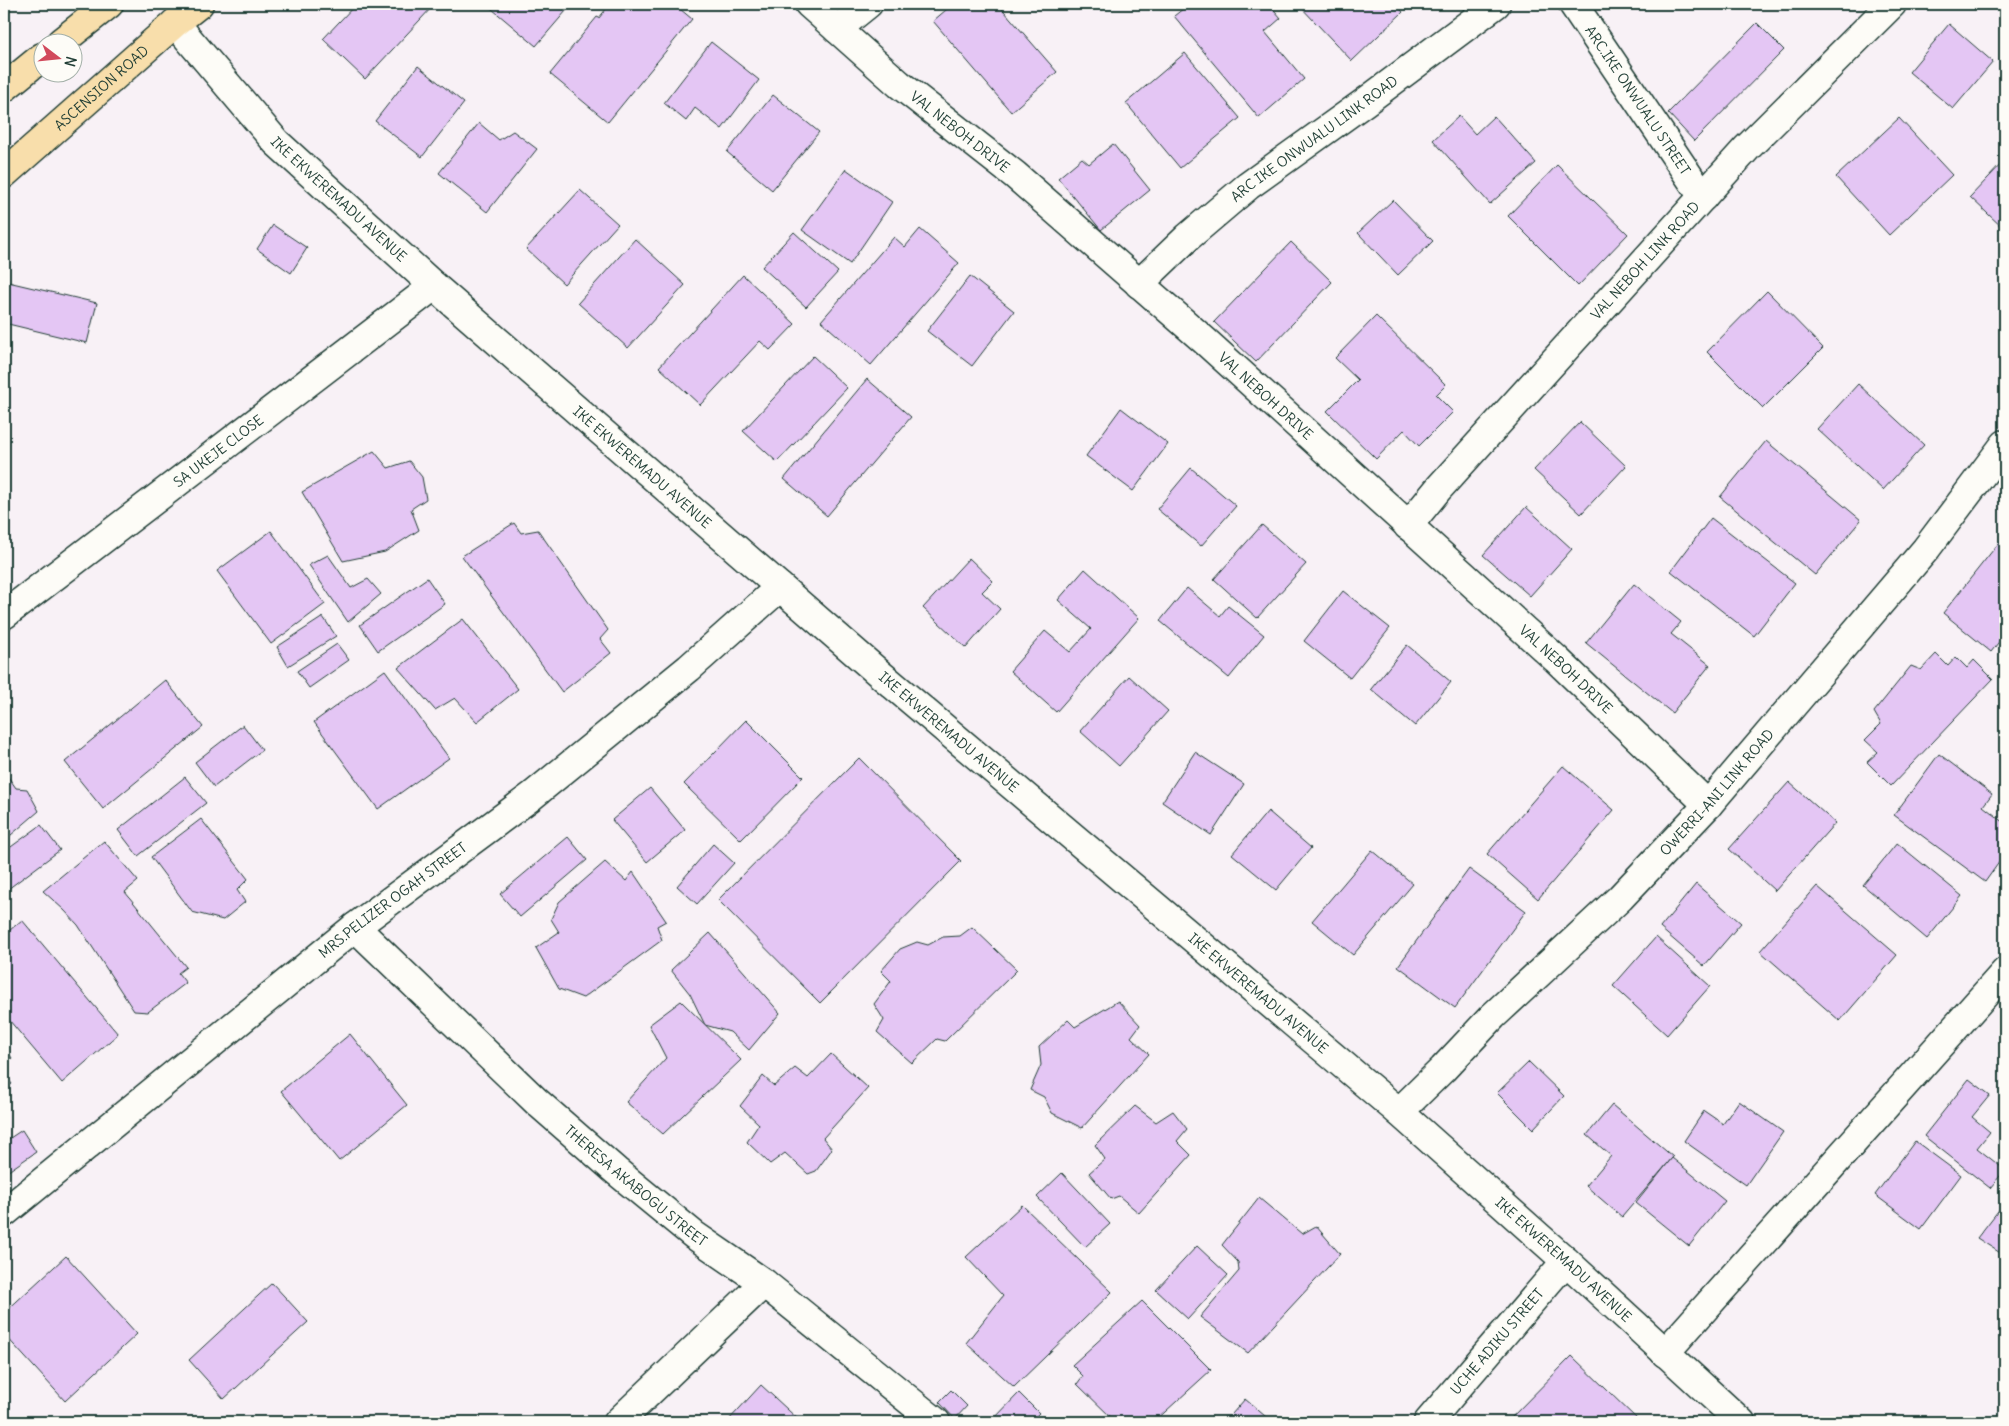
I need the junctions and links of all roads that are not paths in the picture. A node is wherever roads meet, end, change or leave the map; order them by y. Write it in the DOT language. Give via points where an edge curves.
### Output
graph roads {
  1 [pos="109,4"];
  2 [pos="199,4"];
  3 [pos="809,4"];
  4 [pos="868,4"];
  5 [pos="1496,4"];
  6 [pos="1573,4"];
  7 [pos="1892,4"];
  8 [pos="175,23"];
  9 [pos="837,29"];
  10 [pos="74,32"];
  11 [pos="32,65"];
  12 [pos="4,88"];
  13 [pos="8,166"];
  14 [pos="1703,197"];
  15 [pos="1139,284"];
  16 [pos="434,286"];
  17 [pos="2005,444"];
  18 [pos="1408,526"];
  19 [pos="780,587"];
  20 [pos="4,615"];
  21 [pos="1708,805"];
  22 [pos="355,927"];
  23 [pos="2005,972"];
  24 [pos="1399,1112"];
  25 [pos="4,1214"];
  26 [pos="1566,1261"];
  27 [pos="764,1283"];
  28 [pos="1665,1352"];
  29 [pos="618,1422"];
  30 [pos="936,1422"];
  31 [pos="1428,1422"];
  32 [pos="1741,1422"];
  1 -- 10 [label="main road"];
  2 -- 8 [label="main road, ASCENSION ROAD"];
  3 -- 9 [label="street, VAL NEBOH DRIVE"];
  4 -- 9 [label="street"];
  5 -- 15 [label="street, ARC IKE ONWUALU LINK ROAD" via="1248,186"];
  6 -- 14 [label="street, ARC.IKE ONWUALU STREET"];
  7 -- 14 [label="street, VAL NEBOH LINK ROAD" via="1747,148"];
  8 -- 13 [label="main road, ASCENSION ROAD"];
  8 -- 16 [label="street, IKE EKWEREMADU AVENUE" via="276,142"];
  9 -- 15 [label="street, VAL NEBOH DRIVE" via="899,84 1015,175"];
  11 -- 12 [label="main road"];
  14 -- 18 [label="street, VAL NEBOH LINK ROAD"];
  15 -- 18 [label="street, VAL NEBOH DRIVE"];
  16 -- 19 [label="street, IKE EKWEREMADU AVENUE"];
  16 -- 20 [label="street, SA UKEJE CLOSE"];
  17 -- 21 [label="street, OWERRI-ANI LINK ROAD" via="1926,549"];
  18 -- 21 [label="street, VAL NEBOH DRIVE" via="1556,659"];
  19 -- 22 [label="street, MRS.PELIZER OGAH STREET" via="689,668 532,796"];
  19 -- 24 [label="street, IKE EKWEREMADU AVENUE"];
  21 -- 24 [label="street, OWERRI-ANI LINK ROAD" via="1620,898 1492,1016"];
  22 -- 25 [label="street, MRS.PELIZER OGAH STREET"];
  22 -- 27 [label="street, THERESA AKABOGU STREET" via="537,1102 616,1171 694,1236"];
  23 -- 28 [label="street"];
  24 -- 26 [label="street, IKE EKWEREMADU AVENUE"];
  26 -- 28 [label="street, IKE EKWEREMADU AVENUE"];
  26 -- 31 [label="street, UCHE ADIKU STREET"];
  27 -- 29 [label="street"];
  27 -- 30 [label="street, THERESA AKABOGU STREET"];
  28 -- 32 [label="street, IKE EKWEREMADU AVENUE"];
}
